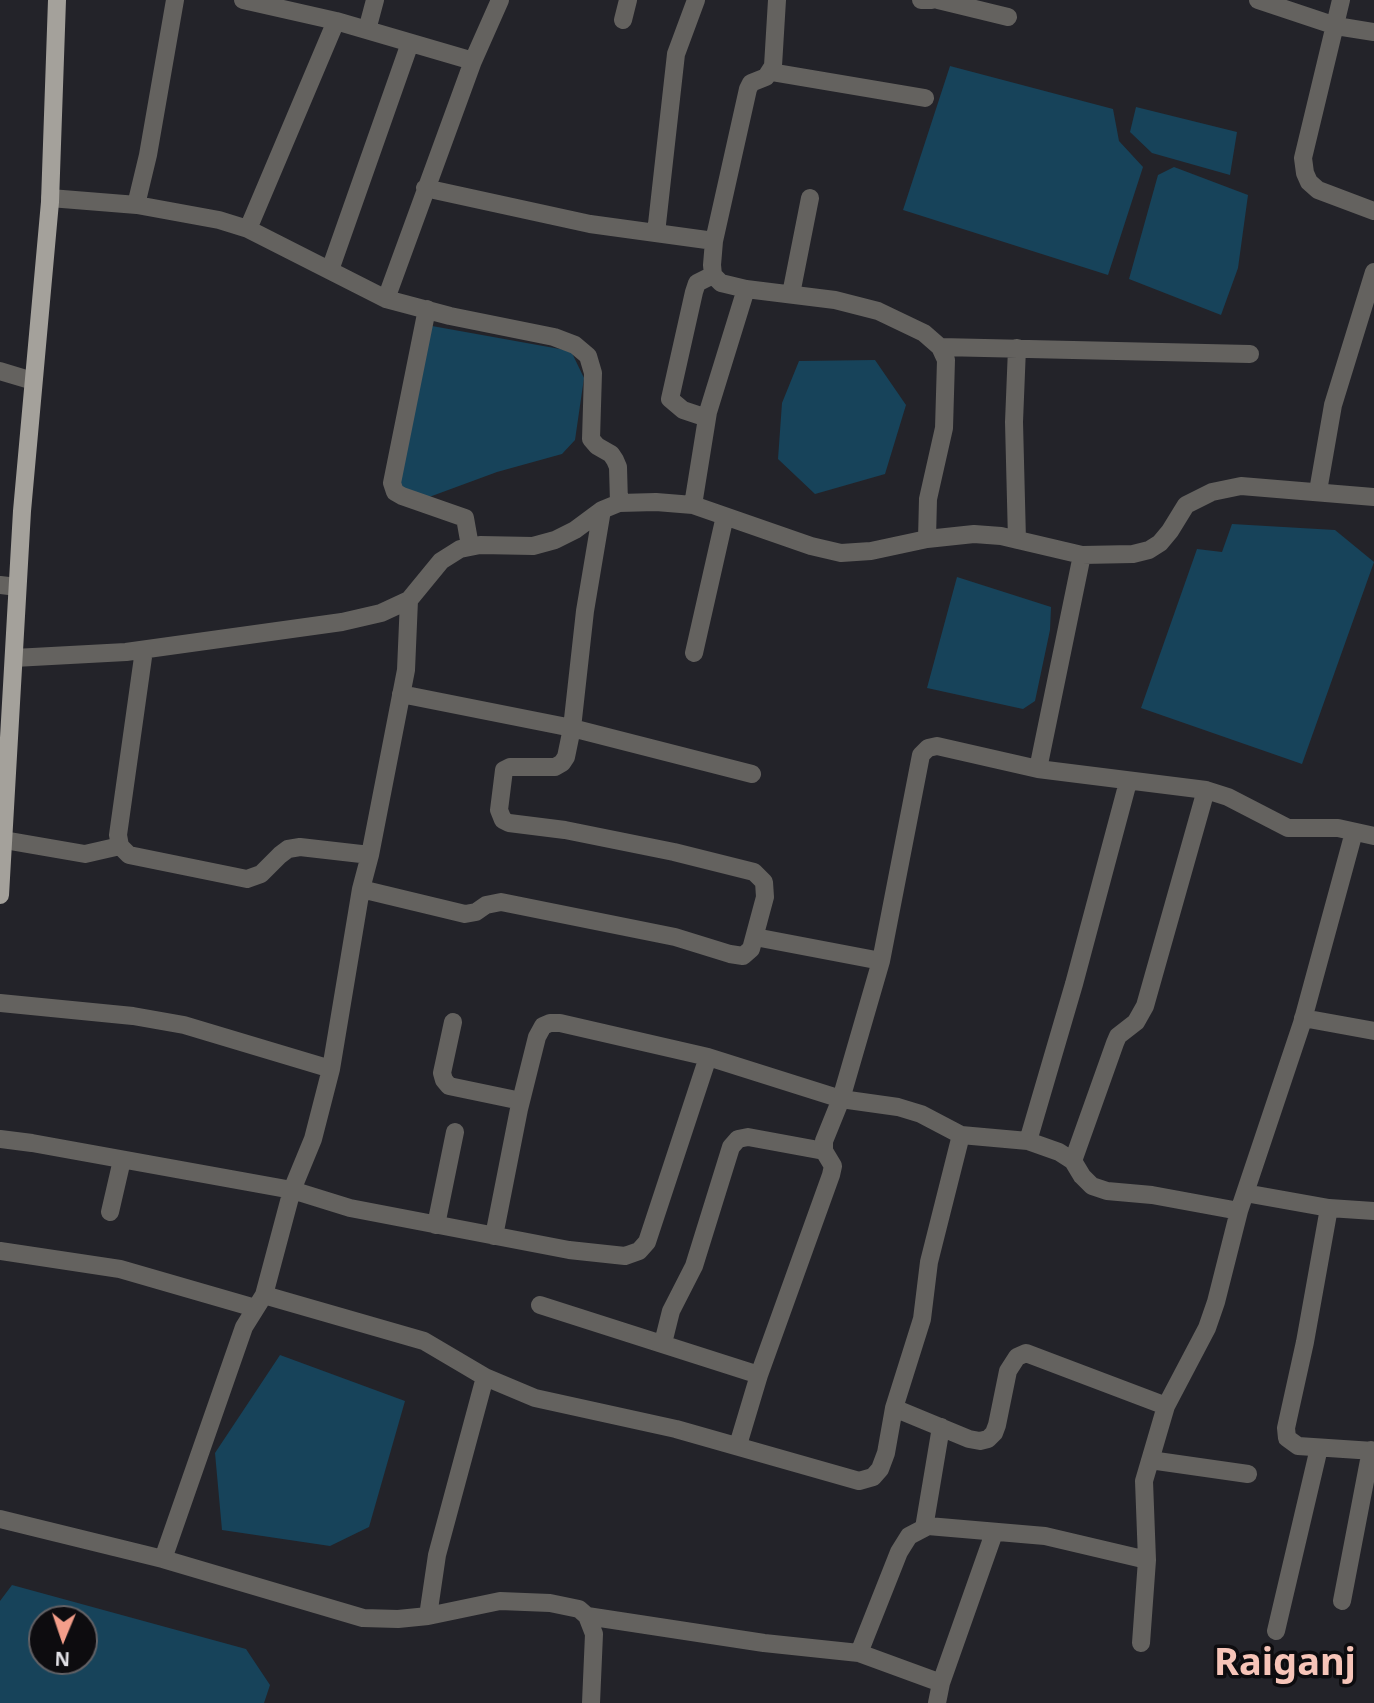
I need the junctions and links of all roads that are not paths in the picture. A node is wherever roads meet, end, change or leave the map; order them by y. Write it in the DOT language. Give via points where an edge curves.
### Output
graph roads {
  1 [pos="57,0"];
  2 [pos="175,0"];
  3 [pos="243,0"];
  4 [pos="374,0"];
  5 [pos="500,0"];
  6 [pos="628,0"];
  7 [pos="696,0"];
  8 [pos="777,0"];
  9 [pos="921,0"];
  10 [pos="932,0"];
  11 [pos="938,0"];
  12 [pos="1342,0"];
  13 [pos="1269,2"];
  14 [pos="1008,17"];
  15 [pos="623,20"];
  16 [pos="336,21"];
  17 [pos="1336,26"];
  18 [pos="367,30"];
  19 [pos="1374,32"];
  20 [pos="410,43"];
  21 [pos="473,61"];
  22 [pos="771,72"];
  23 [pos="925,98"];
  24 [pos="425,188"];
  25 [pos="50,198"];
  26 [pos="810,198"];
  27 [pos="136,205"];
  28 [pos="1374,211"];
  29 [pos="248,229"];
  30 [pos="656,233"];
  31 [pos="714,241"];
  32 [pos="330,270"];
  33 [pos="1374,272"];
  34 [pos="713,275"];
  35 [pos="746,289"];
  36 [pos="791,294"];
  37 [pos="386,299"];
  38 [pos="427,309"];
  39 [pos="940,347"];
  40 [pos="1017,348"];
  41 [pos="1250,354"];
  42 [pos="0,371"];
  43 [pos="33,381"];
  44 [pos="707,418"];
  45 [pos="1318,491"];
  46 [pos="1374,497"];
  47 [pos="692,505"];
  48 [pos="610,506"];
  49 [pos="724,516"];
  50 [pos="927,539"];
  51 [pos="1017,540"];
  52 [pos="470,546"];
  53 [pos="1082,555"];
  54 [pos="9,586"];
  55 [pos="409,600"];
  56 [pos="144,650"];
  57 [pos="694,653"];
  58 [pos="13,667"];
  59 [pos="0,690"];
  60 [pos="401,694"];
  61 [pos="572,728"];
  62 [pos="1038,769"];
  63 [pos="752,774"];
  64 [pos="1128,782"];
  65 [pos="1206,790"];
  66 [pos="1354,832"];
  67 [pos="1374,836"];
  68 [pos="4,840"];
  69 [pos="120,846"];
  70 [pos="370,855"];
  71 [pos="361,888"];
  72 [pos="0,895"];
  73 [pos="755,937"];
  74 [pos="881,961"];
  75 [pos="0,1003"];
  76 [pos="1303,1018"];
  77 [pos="453,1022"];
  78 [pos="1374,1031"];
  79 [pos="708,1057"];
  80 [pos="331,1069"];
  81 [pos="841,1098"];
  82 [pos="521,1101"];
  83 [pos="455,1132"];
  84 [pos="961,1135"];
  85 [pos="0,1139"];
  86 [pos="1028,1141"];
  87 [pos="824,1151"];
  88 [pos="122,1160"];
  89 [pos="1073,1161"];
  90 [pos="292,1190"];
  91 [pos="1245,1193"];
  92 [pos="1329,1208"];
  93 [pos="1239,1211"];
  94 [pos="1374,1211"];
  95 [pos="110,1212"];
  96 [pos="436,1224"];
  97 [pos="494,1236"];
  98 [pos="0,1251"];
  99 [pos="260,1301"];
  100 [pos="540,1305"];
  101 [pos="663,1343"];
  102 [pos="759,1376"];
  103 [pos="485,1377"];
  104 [pos="1166,1406"];
  105 [pos="894,1408"];
  106 [pos="941,1427"];
  107 [pos="738,1446"];
  108 [pos="1319,1448"];
  109 [pos="1372,1450"];
  110 [pos="1150,1460"];
  111 [pos="1248,1474"];
  112 [pos="0,1519"];
  113 [pos="923,1528"];
  114 [pos="994,1533"];
  115 [pos="163,1559"];
  116 [pos="1147,1560"];
  117 [pos="1342,1601"];
  118 [pos="428,1616"];
  119 [pos="587,1616"];
  120 [pos="1276,1631"];
  121 [pos="1141,1643"];
  122 [pos="859,1653"];
  123 [pos="941,1683"];
  124 [pos="591,1703"];
  125 [pos="937,1703"];
  1 -- 25 [label="main road"];
  2 -- 27 [label="street"];
  3 -- 16 [label="street"];
  4 -- 18 [label="street"];
  5 -- 21 [label="street"];
  6 -- 15 [label="street"];
  7 -- 30 [label="street" via="676,54"];
  8 -- 22 [label="street"];
  9 -- 10 [label="street"];
  11 -- 14 [label="street"];
  12 -- 17 [label="street"];
  13 -- 17 [label="street"];
  16 -- 18 [label="street"];
  16 -- 29 [label="street"];
  17 -- 19 [label="street"];
  17 -- 28 [label="street" via="1303,158 1305,173 1318,190"];
  18 -- 20 [label="street"];
  20 -- 21 [label="street"];
  20 -- 32 [label="street"];
  21 -- 24 [label="street"];
  22 -- 23 [label="street"];
  22 -- 31 [label="street" via="748,89"];
  24 -- 30 [label="street" via="590,224"];
  24 -- 37 [label="street"];
  25 -- 27 [label="street"];
  25 -- 43 [label="main road"];
  26 -- 36 [label="street"];
  27 -- 29 [label="street"];
  29 -- 32 [label="street"];
  30 -- 31 [label="street"];
  31 -- 34 [label="street"];
  32 -- 37 [label="street"];
  33 -- 45 [label="street" via="1333,405"];
  34 -- 35 [label="street" via="721,283"];
  34 -- 44 [label="street" via="697,283 670,399 682,410"];
  35 -- 36 [label="street"];
  35 -- 44 [label="street"];
  36 -- 39 [label="street" via="878,311 924,333"];
  37 -- 38 [label="street"];
  38 -- 48 [label="street" via="554,337 588,356 593,373 591,439 615,460"];
  38 -- 52 [label="street" via="393,483 402,496 465,518"];
  39 -- 40 [label="street"];
  39 -- 50 [label="street" via="946,360 944,428 928,499"];
  40 -- 41 [label="street"];
  40 -- 51 [label="street"];
  42 -- 43 [label="street"];
  43 -- 54 [label="main road" via="22,511"];
  44 -- 47 [label="street"];
  45 -- 46 [label="street"];
  45 -- 53 [label="street" via="1241,486 1212,492 1186,505 1170,531 1149,550"];
  47 -- 48 [label="street"];
  47 -- 49 [label="street"];
  48 -- 52 [label="street" via="555,540 533,546"];
  48 -- 61 [label="street" via="585,611"];
  49 -- 50 [label="street" via="841,553"];
  49 -- 57 [label="street"];
  50 -- 51 [label="street" via="974,534"];
  51 -- 53 [label="street"];
  52 -- 55 [label="street" via="441,561"];
  53 -- 62 [label="street"];
  54 -- 58 [label="main road"];
  55 -- 56 [label="street" via="382,613 342,622"];
  55 -- 60 [label="street"];
  56 -- 58 [label="street"];
  56 -- 69 [label="street"];
  58 -- 59 [label="street"];
  58 -- 68 [label="main road"];
  60 -- 61 [label="street"];
  60 -- 70 [label="street"];
  61 -- 63 [label="street"];
  61 -- 73 [label="street" via="562,763 504,770 499,810 503,820 754,872 764,882 765,897"];
  62 -- 64 [label="street"];
  62 -- 74 [label="street" via="937,746 921,755"];
  64 -- 65 [label="street"];
  64 -- 86 [label="street"];
  65 -- 66 [label="street" via="1288,828"];
  65 -- 89 [label="street" via="1145,1006 1118,1036"];
  66 -- 67 [label="street"];
  66 -- 76 [label="street"];
  68 -- 69 [label="street" via="85,854"];
  68 -- 72 [label="main road"];
  69 -- 70 [label="street" via="129,855 247,879 261,874 288,849"];
  70 -- 71 [label="street"];
  71 -- 73 [label="street" via="465,914 493,903 513,904 675,937 743,956"];
  71 -- 80 [label="street"];
  73 -- 74 [label="street"];
  74 -- 81 [label="street"];
  75 -- 80 [label="street" via="184,1025"];
  76 -- 78 [label="street"];
  76 -- 91 [label="street"];
  77 -- 82 [label="street" via="442,1073 449,1086"];
  79 -- 81 [label="street"];
  79 -- 82 [label="street" via="551,1023 543,1026 537,1037"];
  79 -- 97 [label="street" via="646,1242 639,1251 625,1256 569,1251"];
  80 -- 90 [label="street" via="313,1139"];
  81 -- 84 [label="street" via="921,1114"];
  81 -- 87 [label="street"];
  82 -- 97 [label="street"];
  83 -- 96 [label="street"];
  84 -- 86 [label="street"];
  84 -- 105 [label="street" via="929,1262 922,1319"];
  85 -- 88 [label="street"];
  86 -- 89 [label="street"];
  87 -- 101 [label="street" via="748,1137 731,1147 694,1266 671,1311"];
  87 -- 102 [label="street" via="833,1166 831,1175"];
  88 -- 90 [label="street"];
  88 -- 95 [label="street"];
  89 -- 93 [label="street" via="1092,1186 1107,1191"];
  90 -- 96 [label="street" via="350,1208"];
  90 -- 99 [label="street"];
  91 -- 92 [label="street"];
  91 -- 93 [label="street"];
  92 -- 94 [label="street"];
  92 -- 108 [label="street" via="1286,1428 1287,1438 1298,1446"];
  93 -- 104 [label="street" via="1207,1328"];
  96 -- 97 [label="street"];
  98 -- 99 [label="street" via="120,1269"];
  99 -- 103 [label="street" via="424,1341"];
  99 -- 115 [label="street" via="244,1328"];
  100 -- 101 [label="street"];
  101 -- 102 [label="street"];
  102 -- 107 [label="street"];
  103 -- 107 [label="street" via="559,1405"];
  103 -- 118 [label="street" via="437,1555"];
  104 -- 106 [label="street" via="1026,1353 1017,1357 1008,1371 994,1433 988,1439 969,1439"];
  104 -- 110 [label="street"];
  105 -- 106 [label="street"];
  105 -- 107 [label="street" via="886,1453 873,1478 859,1481"];
  106 -- 113 [label="street"];
  108 -- 109 [label="street"];
  108 -- 120 [label="street"];
  109 -- 117 [label="street"];
  110 -- 111 [label="street"];
  110 -- 116 [label="street" via="1143,1502"];
  112 -- 115 [label="street"];
  113 -- 114 [label="street"];
  113 -- 122 [label="street" via="909,1536 899,1552"];
  114 -- 116 [label="street" via="1063,1539"];
  114 -- 123 [label="street"];
  115 -- 118 [label="street" via="363,1618"];
  116 -- 121 [label="street"];
  118 -- 119 [label="street" via="500,1601 579,1609"];
  119 -- 122 [label="street"];
  119 -- 124 [label="street" via="594,1634"];
  122 -- 123 [label="street"];
  123 -- 125 [label="street"];
}
